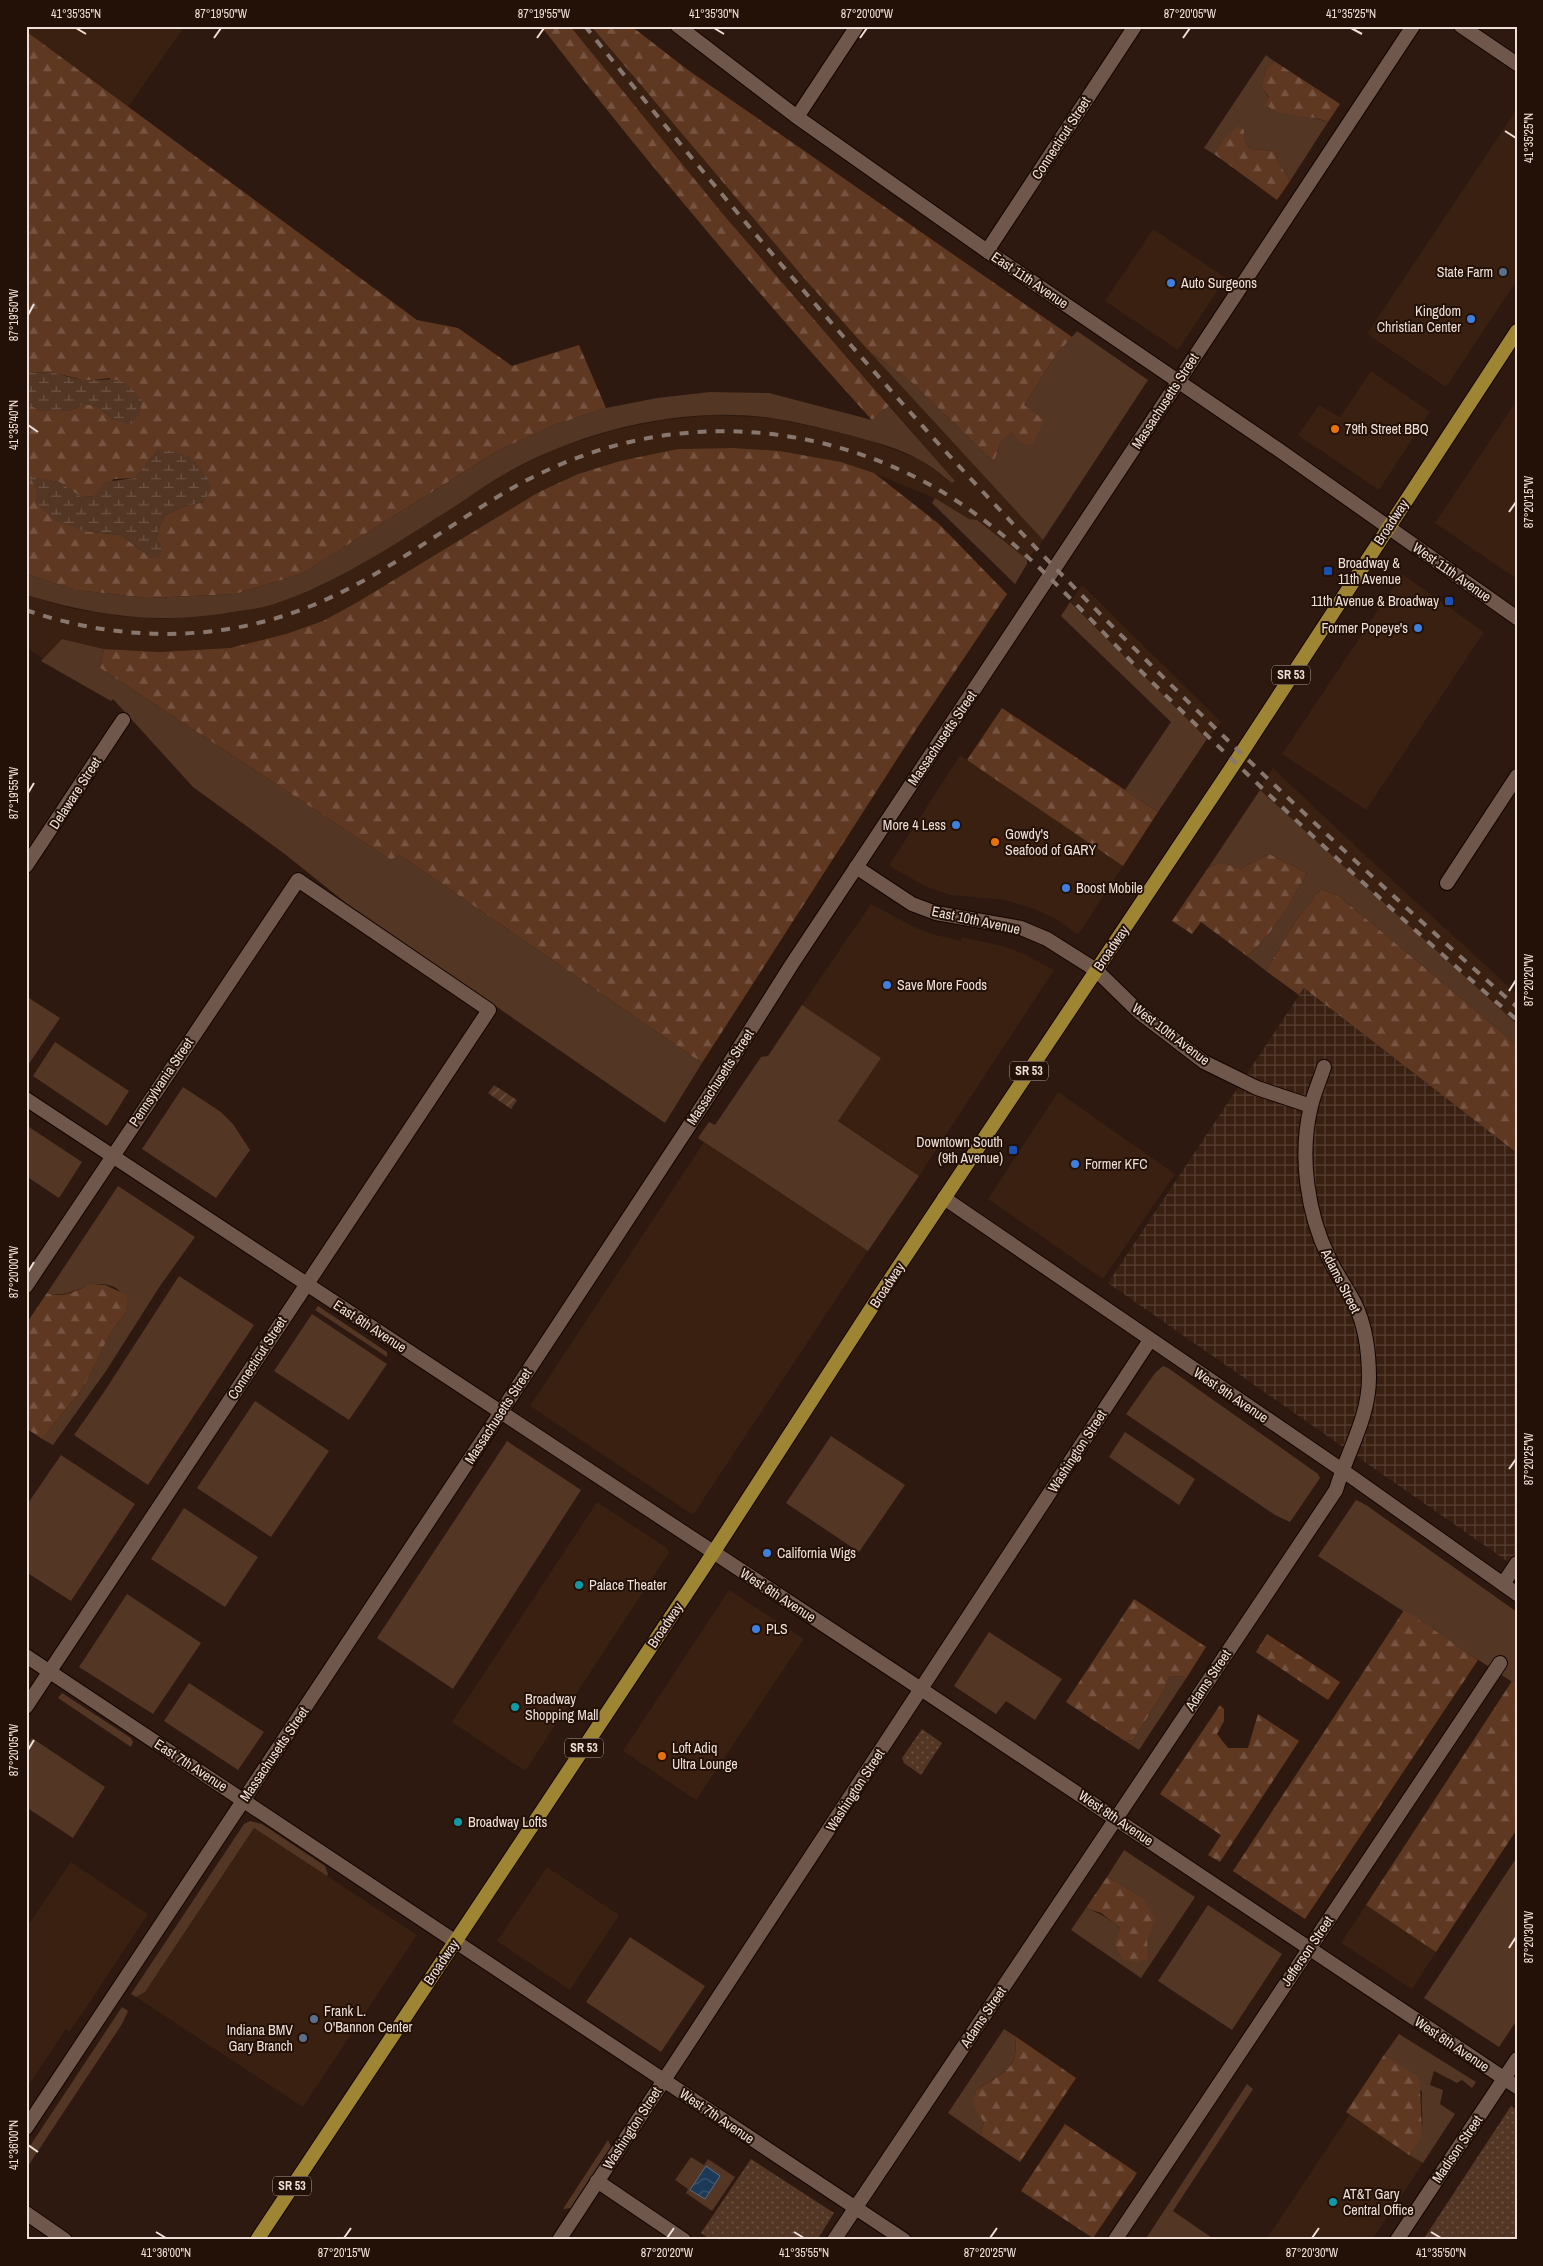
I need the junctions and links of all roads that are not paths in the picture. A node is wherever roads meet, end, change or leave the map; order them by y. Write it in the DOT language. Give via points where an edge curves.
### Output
graph roads {
  1 [pos="678,26"];
  2 [pos="857,26"];
  3 [pos="1135,26"];
  4 [pos="1413,26"];
  5 [pos="1461,26"];
  6 [pos="1517,64"];
  7 [pos="797,117"];
  8 [pos="987,251"];
  9 [pos="1517,331"];
  10 [pos="1178,382"];
  11 [pos="1387,526"];
  12 [pos="1517,618"];
  13 [pos="123,720"];
  14 [pos="1517,776"];
  15 [pos="26,866"];
  16 [pos="856,868"];
  17 [pos="1447,883"];
  18 [pos="1096,970"];
  19 [pos="489,1010"];
  20 [pos="1324,1067"];
  21 [pos="26,1098"];
  22 [pos="1311,1106"];
  23 [pos="112,1155"];
  24 [pos="944,1198"];
  25 [pos="306,1284"];
  26 [pos="26,1286"];
  27 [pos="1150,1340"];
  28 [pos="501,1412"];
  29 [pos="1342,1470"];
  30 [pos="713,1553"];
  31 [pos="1517,1563"];
  32 [pos="1503,1584"];
  33 [pos="1517,1594"];
  34 [pos="26,1656"];
  35 [pos="1500,1663"];
  36 [pos="50,1671"];
  37 [pos="921,1689"];
  38 [pos="26,1707"];
  39 [pos="244,1800"];
  40 [pos="1116,1818"];
  41 [pos="455,1942"];
  42 [pos="1309,1948"];
  43 [pos="1517,2059"];
  44 [pos="1504,2078"];
  45 [pos="663,2080"];
  46 [pos="1517,2087"];
  47 [pos="26,2128"];
  48 [pos="597,2181"];
  49 [pos="856,2208"];
  50 [pos="26,2213"];
  51 [pos="65,2240"];
  52 [pos="256,2240"];
  53 [pos="559,2240"];
  54 [pos="684,2240"];
  55 [pos="834,2240"];
  56 [pos="904,2240"];
  57 [pos="1115,2240"];
  58 [pos="1397,2240"];
  1 -- 7 [label="street, East 11th Avenue"];
  2 -- 7 [label="street"];
  3 -- 8 [label="street, Connecticut Street"];
  4 -- 10 [label="street, Massachusetts Street"];
  5 -- 6 [label="street"];
  7 -- 8 [label="street, East 11th Avenue"];
  8 -- 10 [label="street, East 11th Avenue"];
  9 -- 11 [label="main road, Broadway / SR 53"];
  10 -- 11 [label="street, East 11th Avenue"];
  10 -- 16 [label="street, Massachusetts Street"];
  11 -- 12 [label="street, West 11th Avenue"];
  11 -- 18 [label="main road, Broadway / SR 53"];
  13 -- 15 [label="street, Delaware Street"];
  14 -- 17 [label="street"];
  16 -- 18 [label="street, East 10th Avenue" via="912,904 936,913 1021,928 1047,939"];
  16 -- 28 [label="street, Massachusetts Street"];
  18 -- 22 [label="street, West 10th Avenue" via="1140,1013 1204,1062 1257,1088"];
  18 -- 24 [label="main road, Broadway / SR 53"];
  19 -- 23 [label="street, Pennsylvania Street" via="298,880"];
  19 -- 25 [label="street, Connecticut Street"];
  20 -- 22 [label="street, Adams Street"];
  21 -- 23 [label="street, East 8th Avenue"];
  22 -- 29 [label="street, Adams Street" via="1306,1161 1313,1211 1329,1259 1356,1305 1363,1328 1369,1378 1366,1408"];
  23 -- 25 [label="street, East 8th Avenue"];
  23 -- 26 [label="street, Pennsylvania Street"];
  24 -- 27 [label="street, West 9th Avenue"];
  24 -- 30 [label="main road, Broadway / SR 53"];
  25 -- 28 [label="street, East 8th Avenue"];
  25 -- 36 [label="street, Connecticut Street"];
  27 -- 29 [label="street, West 9th Avenue"];
  27 -- 37 [label="street, Washington Street"];
  28 -- 30 [label="street, East 8th Avenue"];
  28 -- 39 [label="street, Massachusetts Street"];
  29 -- 32 [label="street, West 9th Avenue"];
  29 -- 40 [label="street, Adams Street" via="1336,1490"];
  30 -- 37 [label="street, West 8th Avenue"];
  30 -- 41 [label="main road, Broadway / SR 53"];
  31 -- 32 [label="street"];
  32 -- 33 [label="street, West 9th Avenue"];
  34 -- 36 [label="street, East 7th Avenue"];
  35 -- 42 [label="street, Jefferson Street"];
  36 -- 38 [label="street, Connecticut Street"];
  36 -- 39 [label="street, East 7th Avenue"];
  37 -- 40 [label="street, West 8th Avenue"];
  37 -- 45 [label="street, Washington Street"];
  39 -- 41 [label="street, East 7th Avenue"];
  39 -- 47 [label="street, Massachusetts Street"];
  40 -- 42 [label="street, West 8th Avenue"];
  40 -- 49 [label="street, Adams Street"];
  41 -- 45 [label="street, West 7th Avenue"];
  41 -- 52 [label="main road, Broadway / SR 53"];
  42 -- 44 [label="street, West 8th Avenue"];
  42 -- 57 [label="street, Jefferson Street"];
  43 -- 44 [label="street, Madison Street"];
  44 -- 46 [label="street, West 8th Avenue"];
  44 -- 58 [label="street, Madison Street"];
  45 -- 48 [label="street, Washington Street"];
  45 -- 49 [label="street, West 7th Avenue"];
  48 -- 53 [label="street, Washington Street"];
  48 -- 54 [label="street"];
  49 -- 55 [label="street, Adams Street"];
  49 -- 56 [label="street, West 7th Avenue"];
  50 -- 51 [label="street"];
}
